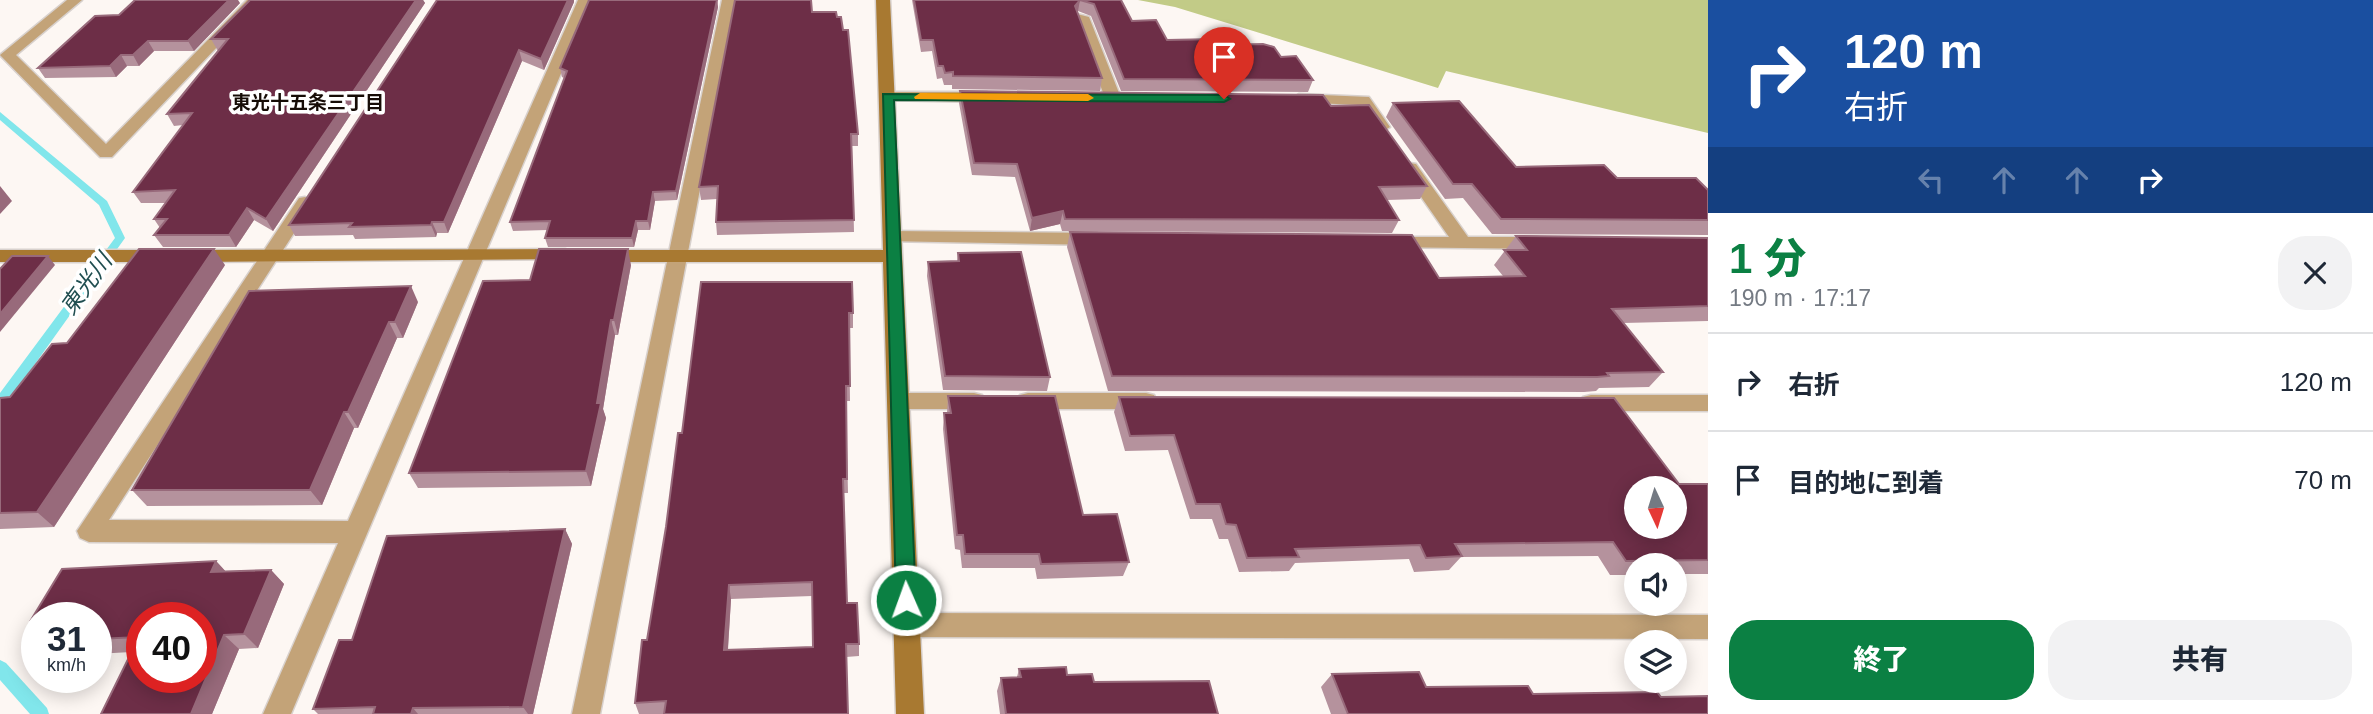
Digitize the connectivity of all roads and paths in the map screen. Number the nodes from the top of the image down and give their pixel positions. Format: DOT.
graph roads {
  1 [pos="75,0"];
  2 [pos="255,0"];
  3 [pos="585,0"];
  4 [pos="729,0"];
  5 [pos="883,0"];
  6 [pos="1082,17"];
  7 [pos="888,97"];
  8 [pos="1007,97"];
  9 [pos="1113,98"];
  10 [pos="1280,99"];
  11 [pos="316,186"];
  12 [pos="1115,240"];
  13 [pos="1365,242"];
  14 [pos="1463,243"];
  15 [pos="1558,243"];
  16 [pos="893,247"];
  17 [pos="270,255"];
  18 [pos="476,255"];
  19 [pos="678,256"];
  20 [pos="3,259"];
  21 [pos="900,401"];
  22 [pos="1164,401"];
  23 [pos="1569,403"];
  24 [pos="1708,403"];
  25 [pos="356,532"];
  26 [pos="907,625"];
  27 [pos="1708,627"];
  28 [pos="277,714"];
  29 [pos="586,714"];
  30 [pos="910,714"];
  1 -- 2 [label="street"];
  3 -- 18 [label="street"];
  4 -- 19 [label="street"];
  5 -- 7 [label="street"];
  6 -- 9 [label="street"];
  7 -- 8 [label="street"];
  7 -- 16 [label="street"];
  10 -- 14 [label="street"];
  11 -- 17 [label="street"];
  12 -- 16 [label="street"];
  13 -- 14 [label="street"];
  14 -- 15 [label="street"];
  16 -- 19 [label="street"];
  16 -- 21 [label="street"];
  17 -- 18 [label="street"];
  17 -- 20 [label="street"];
  17 -- 25 [label="street"];
  18 -- 19 [label="street"];
  18 -- 25 [label="street"];
  19 -- 29 [label="street"];
  21 -- 22 [label="street"];
  21 -- 26 [label="street"];
  23 -- 24 [label="street"];
  25 -- 28 [label="street"];
  26 -- 27 [label="street"];
  26 -- 30 [label="street"];
}
